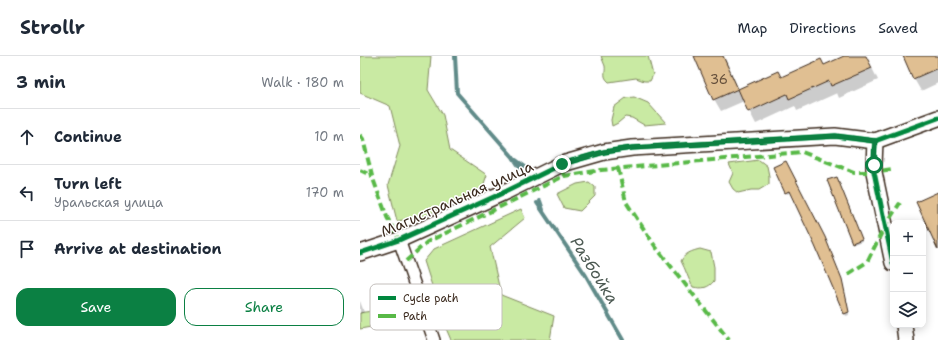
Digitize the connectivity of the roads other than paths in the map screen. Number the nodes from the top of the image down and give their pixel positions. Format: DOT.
graph roads {
  1 [pos="938,118"];
  2 [pos="875,141"];
  3 [pos="399,240"];
  4 [pos="360,253"];
  5 [pos="892,256"];
  6 [pos="414,284"];
  7 [pos="904,328"];
  8 [pos="430,330"];
  9 [pos="434,340"];
  10 [pos="906,340"];
  1 -- 2 [label="street"];
  2 -- 3 [label="street, Магистральная улица"];
  2 -- 5 [label="street"];
  3 -- 4 [label="street, Магистральная улица"];
  3 -- 6 [label="street"];
  7 -- 10 [label="street"];
  8 -- 9 [label="street"];
}
